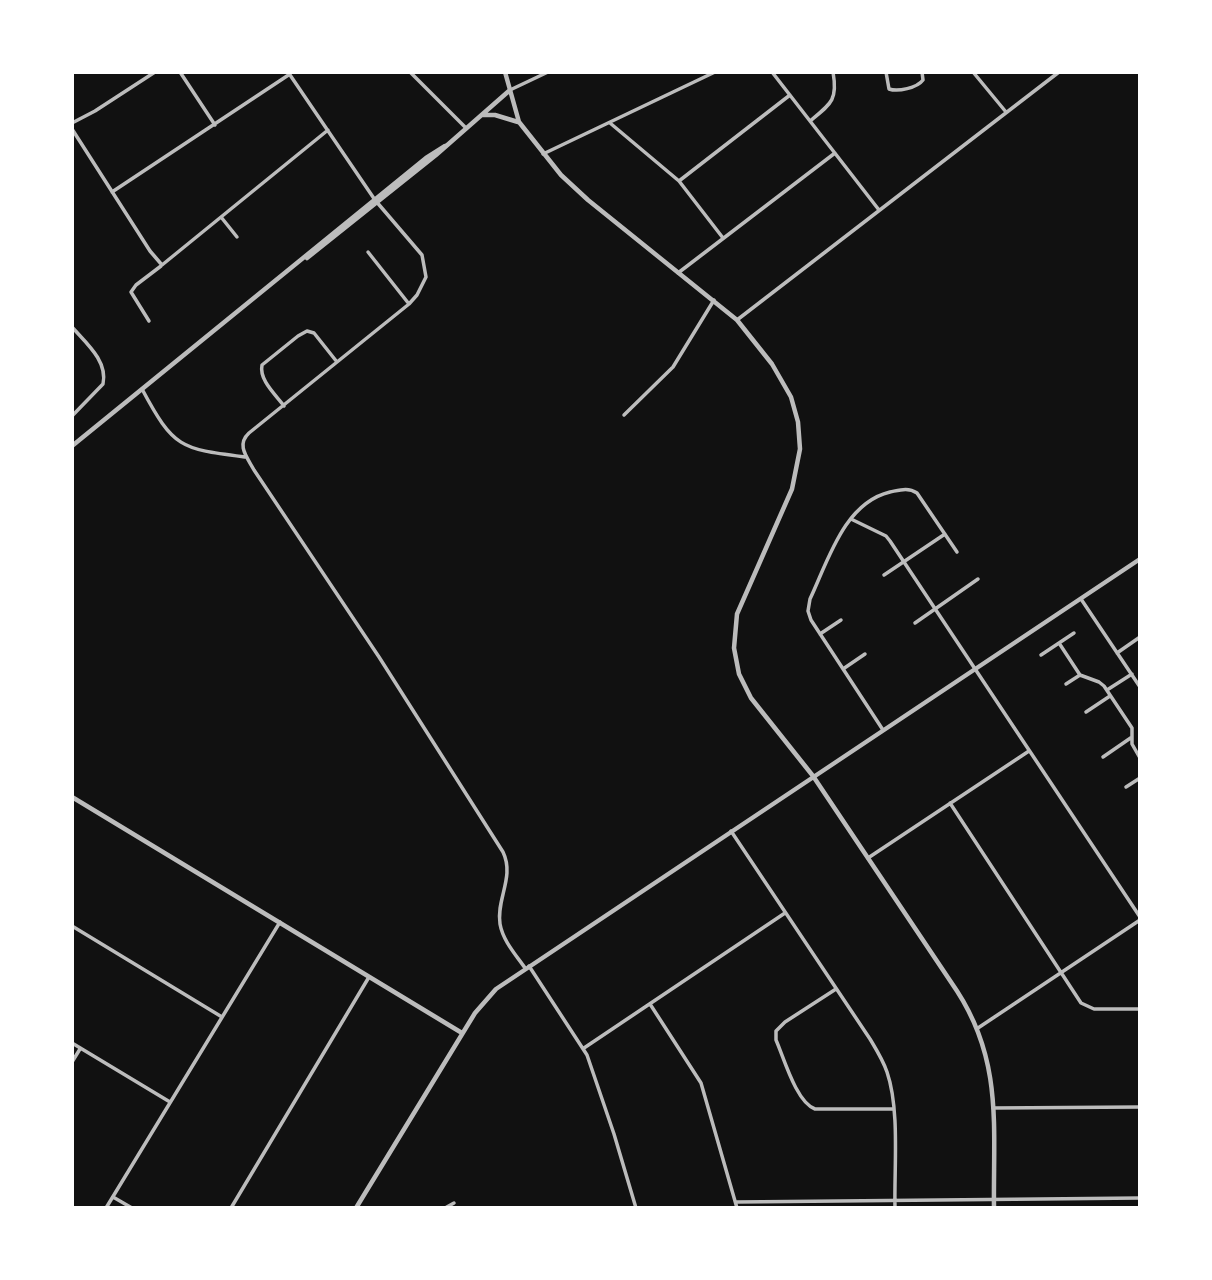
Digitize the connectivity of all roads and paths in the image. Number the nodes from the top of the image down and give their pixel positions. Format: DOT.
graph roads {
  1 [pos="155,72"];
  2 [pos="180,72"];
  3 [pos="410,72"];
  4 [pos="505,72"];
  5 [pos="548,72"];
  6 [pos="715,72"];
  7 [pos="772,72"];
  8 [pos="833,72"];
  9 [pos="886,72"];
  10 [pos="922,72"];
  11 [pos="973,72"];
  12 [pos="1059,72"];
  13 [pos="289,73"];
  14 [pos="510,90"];
  15 [pos="790,95"];
  16 [pos="1006,112"];
  17 [pos="483,115"];
  18 [pos="810,121"];
  19 [pos="519,122"];
  20 [pos="72,123"];
  21 [pos="610,123"];
  22 [pos="215,125"];
  23 [pos="466,128"];
  24 [pos="72,129"];
  25 [pos="328,130"];
  26 [pos="835,153"];
  27 [pos="543,154"];
  28 [pos="680,181"];
  29 [pos="112,192"];
  30 [pos="376,201"];
  31 [pos="879,210"];
  32 [pos="221,217"];
  33 [pos="237,237"];
  34 [pos="723,238"];
  35 [pos="368,252"];
  36 [pos="162,265"];
  37 [pos="678,273"];
  38 [pos="714,300"];
  39 [pos="410,304"];
  40 [pos="737,320"];
  41 [pos="149,321"];
  42 [pos="72,327"];
  43 [pos="74,332"];
  44 [pos="337,362"];
  45 [pos="142,389"];
  46 [pos="284,406"];
  47 [pos="624,415"];
  48 [pos="72,416"];
  49 [pos="72,446"];
  50 [pos="247,457"];
  51 [pos="851,519"];
  52 [pos="945,534"];
  53 [pos="957,552"];
  54 [pos="1140,559"];
  55 [pos="904,562"];
  56 [pos="884,575"];
  57 [pos="978,579"];
  58 [pos="1080,599"];
  59 [pos="934,610"];
  60 [pos="841,620"];
  61 [pos="915,623"];
  62 [pos="1074,633"];
  63 [pos="820,634"];
  64 [pos="1140,637"];
  65 [pos="1059,643"];
  66 [pos="1117,653"];
  67 [pos="865,654"];
  68 [pos="1041,655"];
  69 [pos="974,668"];
  70 [pos="843,669"];
  71 [pos="1132,674"];
  72 [pos="1080,675"];
  73 [pos="1066,684"];
  74 [pos="1140,687"];
  75 [pos="1106,691"];
  76 [pos="1110,696"];
  77 [pos="1086,712"];
  78 [pos="883,730"];
  79 [pos="1132,737"];
  80 [pos="1029,751"];
  81 [pos="1103,757"];
  82 [pos="1140,758"];
  83 [pos="813,776"];
  84 [pos="1140,778"];
  85 [pos="1126,787"];
  86 [pos="72,794"];
  87 [pos="950,803"];
  88 [pos="731,831"];
  89 [pos="868,858"];
  90 [pos="785,913"];
  91 [pos="1140,919"];
  92 [pos="280,922"];
  93 [pos="72,926"];
  94 [pos="527,967"];
  95 [pos="1060,974"];
  96 [pos="369,977"];
  97 [pos="836,989"];
  98 [pos="650,1003"];
  99 [pos="1140,1009"];
  100 [pos="222,1017"];
  101 [pos="978,1028"];
  102 [pos="463,1033"];
  103 [pos="72,1043"];
  104 [pos="80,1048"];
  105 [pos="584,1048"];
  106 [pos="72,1062"];
  107 [pos="170,1102"];
  108 [pos="1140,1107"];
  109 [pos="993,1108"];
  110 [pos="893,1109"];
  111 [pos="113,1197"];
  112 [pos="1140,1198"];
  113 [pos="994,1199"];
  114 [pos="894,1200"];
  115 [pos="737,1202"];
  116 [pos="454,1203"];
  117 [pos="106,1208"];
  118 [pos="132,1208"];
  119 [pos="231,1208"];
  120 [pos="356,1208"];
  121 [pos="445,1208"];
  122 [pos="636,1208"];
  123 [pos="737,1208"];
  124 [pos="895,1208"];
  125 [pos="994,1208"];
  1 -- 20 [label="street"];
  2 -- 22 [label="street"];
  3 -- 23 [label="street"];
  4 -- 14 [label="street"];
  5 -- 14 [label="street"];
  6 -- 21 [label="street"];
  7 -- 15 [label="street"];
  8 -- 18 [label="street"];
  9 -- 10 [label="street"];
  11 -- 16 [label="street"];
  12 -- 16 [label="street"];
  13 -- 22 [label="street"];
  13 -- 25 [label="street"];
  14 -- 17 [label="street"];
  14 -- 19 [label="street"];
  15 -- 18 [label="street"];
  15 -- 28 [label="street"];
  16 -- 31 [label="street"];
  17 -- 19 [label="street"];
  17 -- 23 [label="street"];
  18 -- 26 [label="street"];
  19 -- 27 [label="street"];
  21 -- 27 [label="street"];
  21 -- 28 [label="street"];
  22 -- 29 [label="street"];
  23 -- 30 [label="street"];
  24 -- 29 [label="street"];
  25 -- 30 [label="street"];
  25 -- 32 [label="street"];
  26 -- 31 [label="street"];
  26 -- 34 [label="street"];
  27 -- 37 [label="street"];
  28 -- 34 [label="street"];
  29 -- 36 [label="street"];
  30 -- 39 [label="street"];
  30 -- 45 [label="street"];
  31 -- 40 [label="street"];
  32 -- 33 [label="street"];
  32 -- 36 [label="street"];
  34 -- 37 [label="street"];
  35 -- 39 [label="street"];
  36 -- 41 [label="street"];
  37 -- 38 [label="street"];
  38 -- 40 [label="street"];
  38 -- 47 [label="street"];
  39 -- 44 [label="street"];
  40 -- 83 [label="street"];
  42 -- 43 [label="street"];
  43 -- 48 [label="street"];
  44 -- 46 [label="street"];
  44 -- 46 [label="street"];
  45 -- 49 [label="street"];
  45 -- 50 [label="street"];
  46 -- 50 [label="street"];
  50 -- 94 [label="street"];
  51 -- 52 [label="street"];
  51 -- 55 [label="street"];
  51 -- 63 [label="street"];
  52 -- 53 [label="street"];
  52 -- 55 [label="street"];
  54 -- 58 [label="street"];
  55 -- 56 [label="street"];
  55 -- 59 [label="street"];
  57 -- 59 [label="street"];
  58 -- 66 [label="street"];
  58 -- 69 [label="street"];
  59 -- 61 [label="street"];
  59 -- 69 [label="street"];
  60 -- 63 [label="street"];
  62 -- 65 [label="street"];
  63 -- 70 [label="street"];
  64 -- 66 [label="street"];
  65 -- 68 [label="street"];
  65 -- 72 [label="street"];
  66 -- 71 [label="street"];
  67 -- 70 [label="street"];
  69 -- 78 [label="street"];
  69 -- 80 [label="street"];
  70 -- 78 [label="street"];
  71 -- 74 [label="street"];
  71 -- 75 [label="street"];
  72 -- 73 [label="street"];
  72 -- 75 [label="street"];
  75 -- 76 [label="street"];
  76 -- 77 [label="street"];
  76 -- 79 [label="street"];
  78 -- 83 [label="street"];
  79 -- 81 [label="street"];
  79 -- 82 [label="street"];
  80 -- 87 [label="street"];
  80 -- 91 [label="street"];
  83 -- 88 [label="street"];
  83 -- 89 [label="street"];
  84 -- 85 [label="street"];
  86 -- 92 [label="street"];
  87 -- 89 [label="street"];
  87 -- 95 [label="street"];
  88 -- 90 [label="street"];
  88 -- 94 [label="street"];
  89 -- 101 [label="street"];
  90 -- 97 [label="street"];
  90 -- 98 [label="street"];
  91 -- 95 [label="street"];
  92 -- 96 [label="street"];
  92 -- 100 [label="street"];
  93 -- 100 [label="street"];
  94 -- 102 [label="street"];
  94 -- 105 [label="street"];
  95 -- 99 [label="street"];
  95 -- 101 [label="street"];
  96 -- 102 [label="street"];
  96 -- 119 [label="street"];
  97 -- 110 [label="street"];
  97 -- 110 [label="street"];
  98 -- 105 [label="street"];
  98 -- 115 [label="street"];
  100 -- 107 [label="street"];
  101 -- 109 [label="street"];
  102 -- 120 [label="street"];
  103 -- 104 [label="street"];
  104 -- 106 [label="street"];
  104 -- 107 [label="street"];
  105 -- 122 [label="street"];
  107 -- 111 [label="street"];
  108 -- 109 [label="street"];
  109 -- 113 [label="street"];
  110 -- 114 [label="street"];
  111 -- 117 [label="street"];
  111 -- 118 [label="street"];
  112 -- 113 [label="street"];
  113 -- 114 [label="street"];
  113 -- 125 [label="street"];
  114 -- 115 [label="street"];
  114 -- 124 [label="street"];
  115 -- 123 [label="street"];
  116 -- 121 [label="street"];
}
